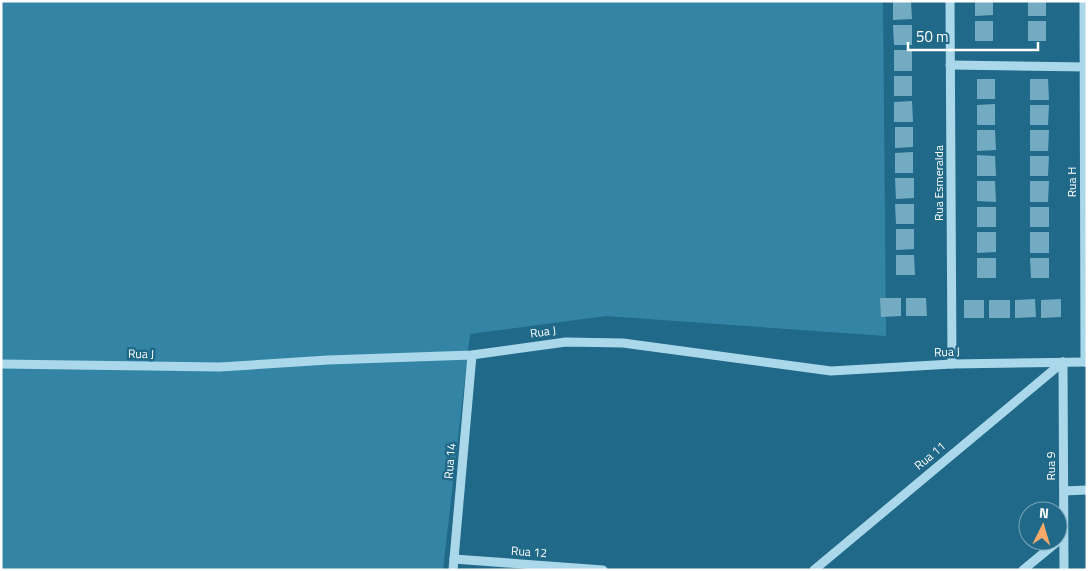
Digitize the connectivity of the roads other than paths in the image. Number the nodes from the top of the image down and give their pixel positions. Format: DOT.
graph roads {
  1 [pos="950,1"];
  2 [pos="1084,1"];
  3 [pos="950,65"];
  4 [pos="1086,67"];
  5 [pos="472,355"];
  6 [pos="1063,362"];
  7 [pos="1086,362"];
  8 [pos="1,364"];
  9 [pos="952,364"];
  10 [pos="1087,490"];
  11 [pos="1064,491"];
  12 [pos="1064,501"];
  13 [pos="1046,551"];
  14 [pos="1063,551"];
  15 [pos="454,559"];
  16 [pos="453,570"];
  17 [pos="603,570"];
  18 [pos="814,570"];
  19 [pos="1022,570"];
  20 [pos="1064,570"];
  1 -- 3 [label="street, Rua Esmeralda"];
  2 -- 4 [label="street, Rua H"];
  3 -- 4 [label="street"];
  3 -- 9 [label="street, Rua Esmeralda"];
  4 -- 7 [label="street, Rua H"];
  5 -- 8 [label="street, Rua J"];
  5 -- 9 [label="street, Rua J"];
  5 -- 15 [label="street, Rua 14"];
  6 -- 7 [label="street, Rua J"];
  6 -- 9 [label="street, Rua J"];
  6 -- 11 [label="street, Rua 9"];
  6 -- 18 [label="street, Rua 11"];
  10 -- 11 [label="street"];
  11 -- 12 [label="street, Rua 9"];
  13 -- 19 [label="street"];
  14 -- 20 [label="street, Rua 9"];
  15 -- 16 [label="street, Rua 14"];
  15 -- 17 [label="street, Rua 12"];
}
